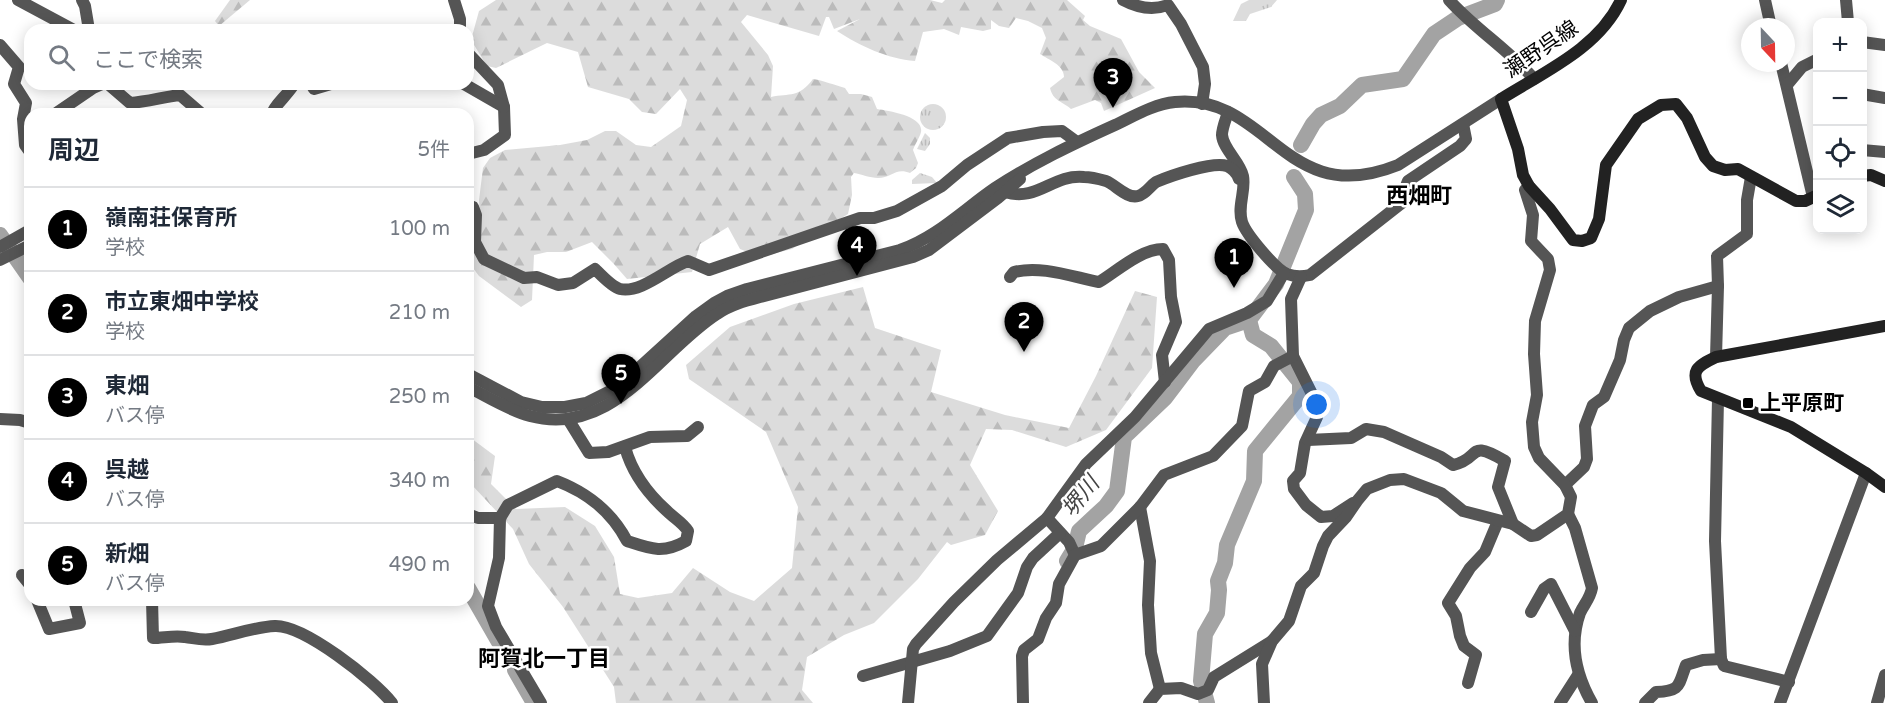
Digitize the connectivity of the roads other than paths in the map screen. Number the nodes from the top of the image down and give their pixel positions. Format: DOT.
graph roads {
  1 [pos="18,0"];
  2 [pos="454,0"];
  3 [pos="1123,0"];
  4 [pos="1449,0"];
  5 [pos="1621,0"];
  6 [pos="1765,0"];
  7 [pos="1846,0"];
  8 [pos="87,2"];
  9 [pos="1166,3"];
  10 [pos="1769,18"];
  11 [pos="1848,18"];
  12 [pos="63,24"];
  13 [pos="89,24"];
  14 [pos="460,24"];
  15 [pos="1867,43"];
  16 [pos="0,45"];
  17 [pos="1885,45"];
  18 [pos="474,59"];
  19 [pos="1813,62"];
  20 [pos="1783,72"];
  21 [pos="1534,79"];
  22 [pos="1787,85"];
  23 [pos="90,90"];
  24 [pos="115,90"];
  25 [pos="290,90"];
  26 [pos="474,90"];
  27 [pos="1867,95"];
  28 [pos="1885,98"];
  29 [pos="1501,99"];
  30 [pos="1202,104"];
  31 [pos="504,107"];
  32 [pos="25,108"];
  33 [pos="64,108"];
  34 [pos="195,108"];
  35 [pos="274,108"];
  36 [pos="1228,112"];
  37 [pos="1463,124"];
  38 [pos="1077,142"];
  39 [pos="1867,150"];
  40 [pos="474,152"];
  41 [pos="1885,152"];
  42 [pos="1043,158"];
  43 [pos="1867,176"];
  44 [pos="1750,177"];
  45 [pos="1885,181"];
  46 [pos="1813,185"];
  47 [pos="1529,186"];
  48 [pos="1005,192"];
  49 [pos="1242,197"];
  50 [pos="1813,197"];
  51 [pos="24,235"];
  52 [pos="474,235"];
  53 [pos="24,246"];
  54 [pos="2,252"];
  55 [pos="1284,273"];
  56 [pos="1010,277"];
  57 [pos="1301,277"];
  58 [pos="1718,286"];
  59 [pos="1885,326"];
  60 [pos="1293,356"];
  61 [pos="1716,357"];
  62 [pos="474,377"];
  63 [pos="1165,382"];
  64 [pos="474,390"];
  65 [pos="1718,399"];
  66 [pos="0,419"];
  67 [pos="568,419"];
  68 [pos="24,421"];
  69 [pos="698,427"];
  70 [pos="1308,440"];
  71 [pos="625,447"];
  72 [pos="1866,473"];
  73 [pos="1565,485"];
  74 [pos="1885,487"];
  75 [pos="1357,501"];
  76 [pos="1140,507"];
  77 [pos="1568,514"];
  78 [pos="474,516"];
  79 [pos="500,518"];
  80 [pos="1047,518"];
  81 [pos="1498,521"];
  82 [pos="1513,524"];
  83 [pos="1060,533"];
  84 [pos="1075,555"];
  85 [pos="22,575"];
  86 [pos="24,578"];
  87 [pos="39,606"];
  88 [pos="76,606"];
  89 [pos="152,606"];
  90 [pos="1531,612"];
  91 [pos="1575,631"];
  92 [pos="1272,641"];
  93 [pos="1721,659"];
  94 [pos="912,663"];
  95 [pos="1578,675"];
  96 [pos="1885,675"];
  97 [pos="863,676"];
  98 [pos="1789,682"];
  99 [pos="1468,683"];
  100 [pos="1161,688"];
  101 [pos="392,703"];
  102 [pos="541,703"];
  103 [pos="908,703"];
  104 [pos="1023,703"];
  105 [pos="1149,703"];
  106 [pos="1264,703"];
  107 [pos="1560,703"];
  108 [pos="1592,703"];
  109 [pos="1645,703"];
  110 [pos="1780,703"];
  111 [pos="1877,703"];
  1 -- 12 [label="street"];
  2 -- 14 [label="street"];
  3 -- 9 [label="street"];
  4 -- 21 [label="street"];
  5 -- 21 [label="main road, 瀬野呉線"];
  6 -- 10 [label="street"];
  7 -- 11 [label="street"];
  8 -- 13 [label="street"];
  9 -- 30 [label="street"];
  15 -- 17 [label="street"];
  16 -- 32 [label="street"];
  18 -- 31 [label="street"];
  19 -- 22 [label="street"];
  20 -- 22 [label="street"];
  21 -- 29 [label="main road, 瀬野呉線"];
  22 -- 46 [label="street"];
  23 -- 33 [label="street"];
  24 -- 34 [label="street"];
  25 -- 35 [label="street"];
  26 -- 31 [label="street"];
  27 -- 28 [label="street"];
  29 -- 37 [label="street"];
  29 -- 47 [label="main road, 瀬野呉線"];
  30 -- 36 [label="street"];
  30 -- 38 [label="street"];
  31 -- 40 [label="street"];
  36 -- 37 [label="street"];
  36 -- 49 [label="street"];
  37 -- 57 [label="street"];
  38 -- 42 [label="street"];
  38 -- 52 [label="street"];
  39 -- 41 [label="street"];
  42 -- 48 [label="street"];
  42 -- 62 [label="street"];
  43 -- 45 [label="main road"];
  44 -- 47 [label="main road, 瀬野呉線"];
  44 -- 50 [label="main road, 瀬野呉線"];
  44 -- 58 [label="street"];
  47 -- 73 [label="street"];
  48 -- 49 [label="street"];
  48 -- 67 [label="street"];
  49 -- 55 [label="street"];
  51 -- 54 [label="street"];
  53 -- 54 [label="street"];
  55 -- 57 [label="street"];
  55 -- 63 [label="street"];
  56 -- 63 [label="street"];
  57 -- 60 [label="street"];
  58 -- 61 [label="street"];
  58 -- 73 [label="street"];
  59 -- 61 [label="main road"];
  60 -- 70 [label="street"];
  60 -- 76 [label="street"];
  61 -- 65 [label="main road"];
  63 -- 80 [label="street"];
  64 -- 67 [label="street"];
  65 -- 72 [label="main road"];
  65 -- 93 [label="street"];
  66 -- 68 [label="street"];
  67 -- 71 [label="street"];
  69 -- 71 [label="street"];
  70 -- 75 [label="street"];
  70 -- 82 [label="street"];
  71 -- 79 [label="street"];
  72 -- 74 [label="main road"];
  72 -- 98 [label="street"];
  73 -- 77 [label="street"];
  75 -- 81 [label="street"];
  75 -- 92 [label="street"];
  76 -- 84 [label="street"];
  76 -- 100 [label="street"];
  77 -- 82 [label="street"];
  77 -- 91 [label="street"];
  78 -- 79 [label="street"];
  79 -- 102 [label="street"];
  80 -- 83 [label="street"];
  80 -- 94 [label="street"];
  81 -- 82 [label="street"];
  81 -- 99 [label="street"];
  83 -- 84 [label="street"];
  83 -- 94 [label="street"];
  84 -- 104 [label="street"];
  85 -- 86 [label="street"];
  87 -- 88 [label="street"];
  89 -- 101 [label="street"];
  90 -- 91 [label="street"];
  91 -- 95 [label="street"];
  92 -- 100 [label="street"];
  92 -- 106 [label="street"];
  93 -- 98 [label="street"];
  93 -- 109 [label="street"];
  94 -- 97 [label="street"];
  94 -- 103 [label="street"];
  95 -- 107 [label="street"];
  95 -- 108 [label="street"];
  96 -- 111 [label="street"];
  98 -- 110 [label="street"];
  100 -- 105 [label="street"];
}
